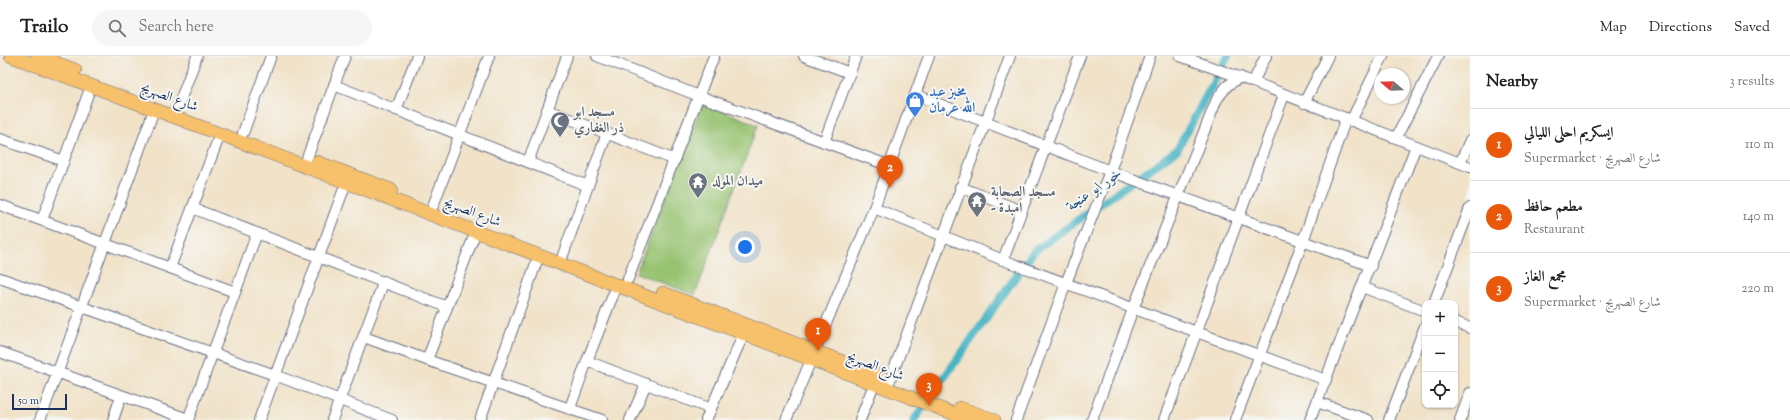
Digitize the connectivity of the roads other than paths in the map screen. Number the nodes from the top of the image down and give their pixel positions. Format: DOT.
graph roads {
  1 [pos="11,56"];
  2 [pos="197,56"];
  3 [pos="271,56"];
  4 [pos="345,56"];
  5 [pos="489,56"];
  6 [pos="567,56"];
  7 [pos="597,56"];
  8 [pos="714,56"];
  9 [pos="804,56"];
  10 [pos="856,56"];
  11 [pos="929,56"];
  12 [pos="1010,56"];
  13 [pos="1080,56"];
  14 [pos="1150,56"];
  15 [pos="1180,56"];
  16 [pos="1266,56"];
  17 [pos="1328,56"];
  18 [pos="1383,56"];
  19 [pos="1438,56"];
  20 [pos="414,57"];
  21 [pos="44,60"];
  22 [pos="850,73"];
  23 [pos="1238,77"];
  24 [pos="1253,82"];
  25 [pos="334,85"];
  26 [pos="91,86"];
  27 [pos="916,95"];
  28 [pos="1284,95"];
  29 [pos="699,96"];
  30 [pos="1304,103"];
  31 [pos="154,110"];
  32 [pos="177,110"];
  33 [pos="396,110"];
  34 [pos="547,110"];
  35 [pos="1348,119"];
  36 [pos="985,121"];
  37 [pos="242,133"];
  38 [pos="607,133"];
  39 [pos="220,134"];
  40 [pos="460,135"];
  41 [pos="1396,138"];
  42 [pos="0,139"];
  43 [pos="1470,140"];
  44 [pos="824,142"];
  45 [pos="1047,146"];
  46 [pos="1416,146"];
  47 [pos="307,158"];
  48 [pos="675,160"];
  49 [pos="64,161"];
  50 [pos="528,162"];
  51 [pos="1460,163"];
  52 [pos="890,166"];
  53 [pos="1470,167"];
  54 [pos="1110,171"];
  55 [pos="346,182"];
  56 [pos="588,186"];
  57 [pos="960,187"];
  58 [pos="1178,196"];
  59 [pos="0,205"];
  60 [pos="433,206"];
  61 [pos="192,208"];
  62 [pos="874,208"];
  63 [pos="1470,208"];
  64 [pos="1022,211"];
  65 [pos="1239,218"];
  66 [pos="42,220"];
  67 [pos="476,231"];
  68 [pos="257,234"];
  69 [pos="943,235"];
  70 [pos="1303,241"];
  71 [pos="106,244"];
  72 [pos="563,255"];
  73 [pos="539,256"];
  74 [pos="318,258"];
  75 [pos="1004,260"];
  76 [pos="1371,266"];
  77 [pos="170,268"];
  78 [pos="0,278"];
  79 [pos="384,281"];
  80 [pos="623,282"];
  81 [pos="1066,282"];
  82 [pos="1362,287"];
  83 [pos="235,292"];
  84 [pos="1435,300"];
  85 [pos="82,307"];
  86 [pos="447,307"];
  87 [pos="1133,309"];
  88 [pos="1422,310"];
  89 [pos="1458,323"];
  90 [pos="1470,328"];
  91 [pos="1197,332"];
  92 [pos="744,333"];
  93 [pos="1422,334"];
  94 [pos="364,336"];
  95 [pos="0,352"];
  96 [pos="212,354"];
  97 [pos="814,355"];
  98 [pos="1259,356"];
  99 [pos="427,360"];
  100 [pos="587,361"];
  101 [pos="58,372"];
  102 [pos="275,375"];
  103 [pos="890,380"];
  104 [pos="1326,380"];
  105 [pos="493,383"];
  106 [pos="646,384"];
  107 [pos="874,384"];
  108 [pos="1470,393"];
  109 [pos="121,396"];
  110 [pos="923,398"];
  111 [pos="339,401"];
  112 [pos="1317,402"];
  113 [pos="937,403"];
  114 [pos="570,408"];
  115 [pos="711,409"];
  116 [pos="40,420"];
  117 [pos="112,420"];
  118 [pos="188,420"];
  119 [pos="259,420"];
  120 [pos="332,420"];
  121 [pos="392,420"];
  122 [pos="480,420"];
  123 [pos="602,420"];
  124 [pos="630,420"];
  125 [pos="706,420"];
  126 [pos="786,420"];
  127 [pos="860,420"];
  128 [pos="970,420"];
  129 [pos="994,420"];
  130 [pos="1016,420"];
  131 [pos="1092,420"];
  132 [pos="1164,420"];
  133 [pos="1235,420"];
  134 [pos="1310,420"];
  135 [pos="1368,420"];
  136 [pos="1389,420"];
  137 [pos="1460,420"];
  1 -- 21 [label="main road, شارع الصهريج"];
  2 -- 32 [label="street"];
  3 -- 37 [label="street"];
  4 -- 25 [label="street"];
  5 -- 40 [label="street"];
  6 -- 34 [label="street"];
  7 -- 29 [label="street"];
  8 -- 29 [label="street"];
  9 -- 22 [label="street"];
  10 -- 22 [label="street"];
  11 -- 27 [label="street"];
  12 -- 36 [label="street"];
  13 -- 45 [label="street"];
  14 -- 54 [label="street"];
  15 -- 23 [label="street"];
  16 -- 24 [label="street"];
  17 -- 30 [label="street"];
  18 -- 35 [label="street"];
  19 -- 41 [label="street"];
  20 -- 33 [label="street"];
  21 -- 26 [label="main road, شارع الصهريج"];
  21 -- 32 [label="main road, شارع الصهريج"];
  22 -- 44 [label="street"];
  23 -- 24 [label="street"];
  23 -- 58 [label="street"];
  24 -- 28 [label="street"];
  25 -- 33 [label="street"];
  25 -- 47 [label="street"];
  26 -- 31 [label="main road, شارع الصهريج"];
  26 -- 49 [label="street"];
  27 -- 36 [label="street"];
  27 -- 52 [label="street"];
  28 -- 30 [label="street"];
  28 -- 65 [label="street"];
  29 -- 44 [label="street"];
  29 -- 48 [label="street"];
  30 -- 35 [label="street"];
  31 -- 39 [label="main road, شارع الصهريج"];
  31 -- 71 [label="street"];
  32 -- 37 [label="main road, شارع الصهريج"];
  33 -- 40 [label="street"];
  34 -- 38 [label="street"];
  34 -- 50 [label="street"];
  35 -- 41 [label="street"];
  35 -- 70 [label="street"];
  36 -- 45 [label="street"];
  36 -- 57 [label="street"];
  37 -- 47 [label="main road, شارع الصهريج"];
  38 -- 48 [label="street"];
  38 -- 56 [label="street"];
  39 -- 55 [label="main road, شارع الصهريج"];
  39 -- 61 [label="street"];
  40 -- 50 [label="street"];
  40 -- 60 [label="street"];
  41 -- 46 [label="street"];
  42 -- 49 [label="street"];
  43 -- 51 [label="street"];
  44 -- 52 [label="street"];
  45 -- 54 [label="street"];
  45 -- 64 [label="street"];
  46 -- 51 [label="street"];
  46 -- 76 [label="street"];
  47 -- 60 [label="main road, شارع الصهريج"];
  48 -- 80 [label="street"];
  49 -- 66 [label="street"];
  50 -- 56 [label="street"];
  51 -- 53 [label="street"];
  52 -- 62 [label="street"];
  54 -- 58 [label="street"];
  54 -- 81 [label="street"];
  55 -- 67 [label="main road, شارع الصهريج"];
  55 -- 74 [label="street"];
  56 -- 72 [label="street"];
  57 -- 64 [label="street"];
  57 -- 69 [label="street"];
  58 -- 65 [label="street"];
  58 -- 87 [label="street"];
  59 -- 66 [label="street"];
  60 -- 72 [label="main road, شارع الصهريج"];
  61 -- 68 [label="street"];
  61 -- 77 [label="street"];
  62 -- 69 [label="street"];
  62 -- 97 [label="street"];
  63 -- 84 [label="street"];
  64 -- 75 [label="street"];
  65 -- 70 [label="street"];
  65 -- 91 [label="street"];
  66 -- 71 [label="street"];
  67 -- 73 [label="main road, شارع الصهريج"];
  67 -- 86 [label="street"];
  68 -- 74 [label="street"];
  68 -- 83 [label="street"];
  69 -- 75 [label="street"];
  69 -- 103 [label="street"];
  70 -- 76 [label="street"];
  70 -- 98 [label="street"];
  71 -- 77 [label="street"];
  71 -- 85 [label="street"];
  72 -- 80 [label="main road, شارع الصهريج"];
  73 -- 80 [label="main road, شارع الصهريج"];
  73 -- 105 [label="street"];
  74 -- 79 [label="street"];
  74 -- 102 [label="street"];
  75 -- 81 [label="street"];
  76 -- 82 [label="street"];
  77 -- 83 [label="street"];
  78 -- 85 [label="street"];
  79 -- 86 [label="street"];
  79 -- 94 [label="street"];
  80 -- 92 [label="main road, شارع الصهريج"];
  80 -- 97 [label="main road, شارع الصهريج"];
  80 -- 100 [label="street"];
  81 -- 87 [label="street"];
  81 -- 130 [label="street"];
  82 -- 88 [label="street"];
  82 -- 104 [label="street"];
  83 -- 96 [label="street"];
  85 -- 96 [label="street"];
  85 -- 101 [label="street"];
  86 -- 99 [label="street"];
  87 -- 91 [label="street"];
  87 -- 131 [label="street"];
  89 -- 90 [label="street"];
  91 -- 98 [label="street"];
  91 -- 132 [label="street"];
  92 -- 97 [label="main road, شارع الصهريج"];
  92 -- 115 [label="street"];
  93 -- 136 [label="street"];
  94 -- 99 [label="street"];
  94 -- 111 [label="street"];
  95 -- 101 [label="street"];
  96 -- 102 [label="street"];
  96 -- 118 [label="street"];
  97 -- 103 [label="main road, شارع الصهريج"];
  97 -- 107 [label="main road, شارع الصهريج"];
  97 -- 126 [label="street"];
  98 -- 104 [label="street"];
  98 -- 133 [label="street"];
  99 -- 105 [label="street"];
  100 -- 106 [label="street"];
  100 -- 114 [label="street"];
  101 -- 109 [label="street"];
  101 -- 116 [label="street"];
  102 -- 111 [label="street"];
  102 -- 119 [label="street"];
  103 -- 110 [label="main road, شارع الصهريج"];
  104 -- 112 [label="street"];
  105 -- 114 [label="street"];
  105 -- 122 [label="street"];
  106 -- 115 [label="street"];
  106 -- 124 [label="street"];
  107 -- 110 [label="main road, شارع الصهريج"];
  107 -- 127 [label="street"];
  108 -- 137 [label="street"];
  109 -- 117 [label="street"];
  109 -- 118 [label="street"];
  110 -- 113 [label="main road"];
  111 -- 120 [label="street"];
  111 -- 121 [label="street"];
  112 -- 134 [label="street"];
  112 -- 135 [label="street"];
  113 -- 128 [label="main road"];
  113 -- 129 [label="main road"];
  114 -- 123 [label="street"];
  115 -- 125 [label="street"];
}
